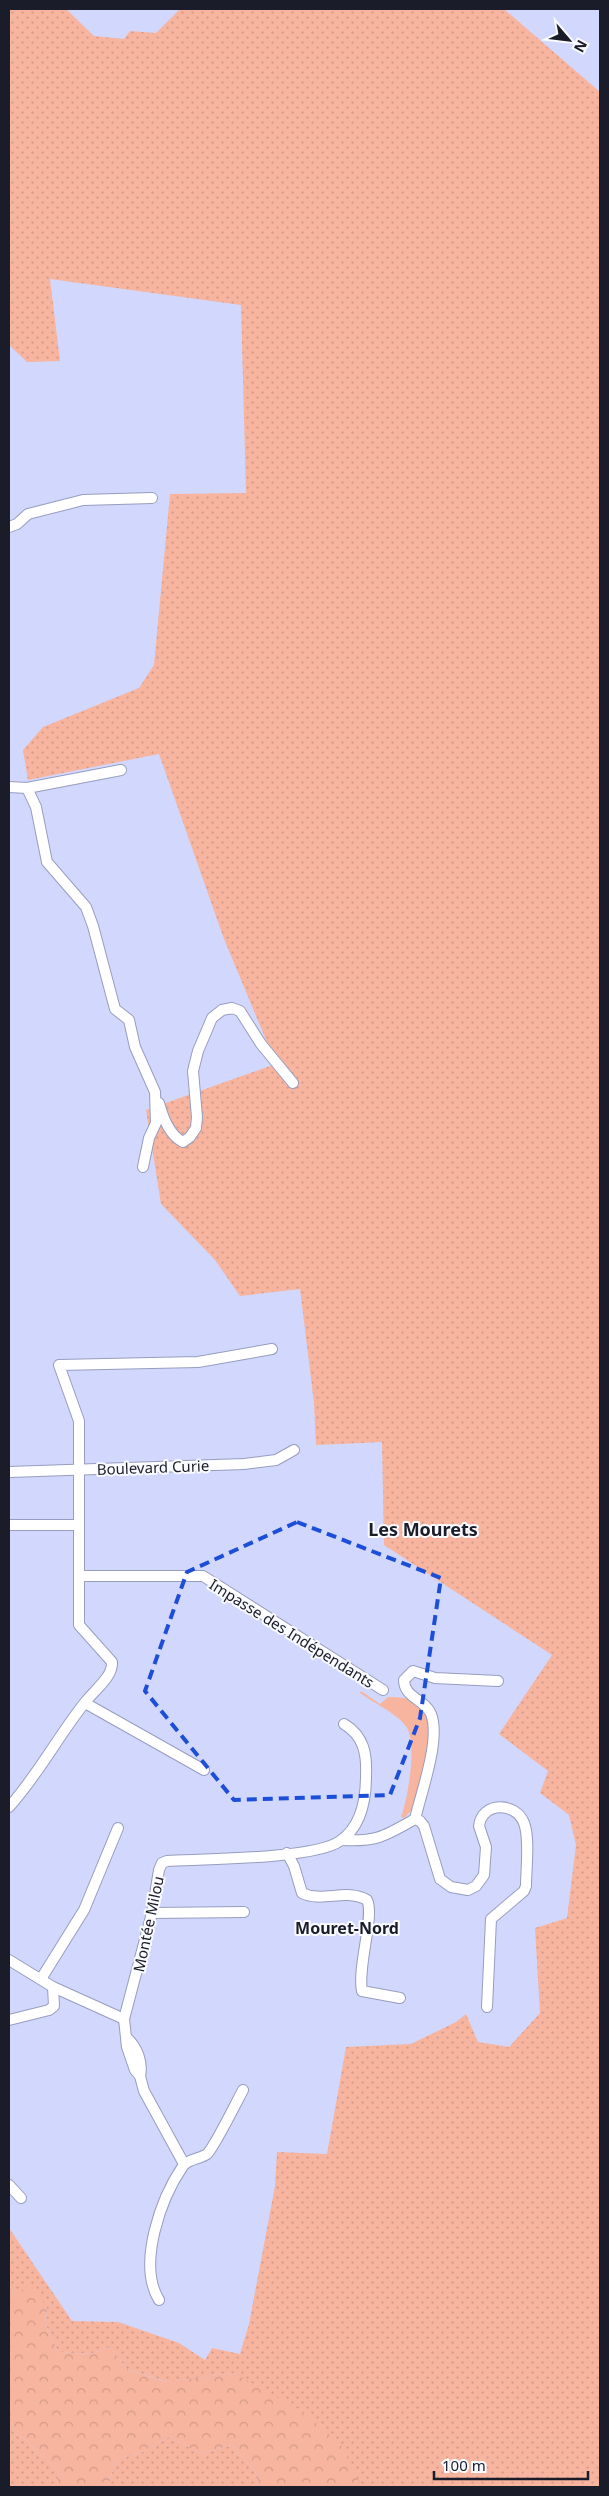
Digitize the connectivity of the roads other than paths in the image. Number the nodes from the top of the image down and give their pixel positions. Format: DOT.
graph roads {
  1 [pos="152,498"];
  2 [pos="9,527"];
  3 [pos="121,770"];
  4 [pos="9,788"];
  5 [pos="27,788"];
  6 [pos="293,1084"];
  7 [pos="155,1092"];
  8 [pos="143,1167"];
  9 [pos="272,1349"];
  10 [pos="294,1450"];
  11 [pos="78,1470"];
  12 [pos="9,1472"];
  13 [pos="9,1525"];
  14 [pos="79,1525"];
  15 [pos="80,1576"];
  16 [pos="498,1681"];
  17 [pos="383,1690"];
  18 [pos="85,1703"];
  19 [pos="344,1724"];
  20 [pos="204,1770"];
  21 [pos="9,1807"];
  22 [pos="415,1819"];
  23 [pos="118,1828"];
  24 [pos="342,1840"];
  25 [pos="286,1853"];
  26 [pos="244,1912"];
  27 [pos="152,1913"];
  28 [pos="9,1960"];
  29 [pos="41,1979"];
  30 [pos="53,1987"];
  31 [pos="400,1998"];
  32 [pos="487,2008"];
  33 [pos="124,2019"];
  34 [pos="9,2020"];
  35 [pos="243,2090"];
  36 [pos="184,2164"];
  37 [pos="9,2185"];
  38 [pos="21,2198"];
  39 [pos="160,2300"];
  1 -- 2 [label="street"];
  3 -- 5 [label="street"];
  4 -- 5 [label="street"];
  5 -- 7 [label="street"];
  6 -- 7 [label="street"];
  7 -- 8 [label="street"];
  9 -- 11 [label="street"];
  10 -- 11 [label="street, Boulevard Curie"];
  11 -- 12 [label="street, Boulevard Curie"];
  11 -- 14 [label="street"];
  13 -- 14 [label="street"];
  14 -- 15 [label="street"];
  15 -- 17 [label="street, Impasse des Indépendants"];
  15 -- 18 [label="street"];
  16 -- 22 [label="street"];
  18 -- 20 [label="street"];
  18 -- 21 [label="street"];
  19 -- 24 [label="street"];
  22 -- 24 [label="street"];
  22 -- 32 [label="street"];
  23 -- 29 [label="street"];
  24 -- 25 [label="street"];
  25 -- 27 [label="street, Montée Milou"];
  25 -- 31 [label="street"];
  26 -- 27 [label="street"];
  27 -- 33 [label="street, Montée Milou"];
  28 -- 29 [label="street"];
  29 -- 30 [label="street"];
  30 -- 33 [label="street"];
  30 -- 34 [label="street"];
  33 -- 36 [label="street"];
  35 -- 36 [label="street"];
  36 -- 39 [label="street"];
  37 -- 38 [label="street"];
}
